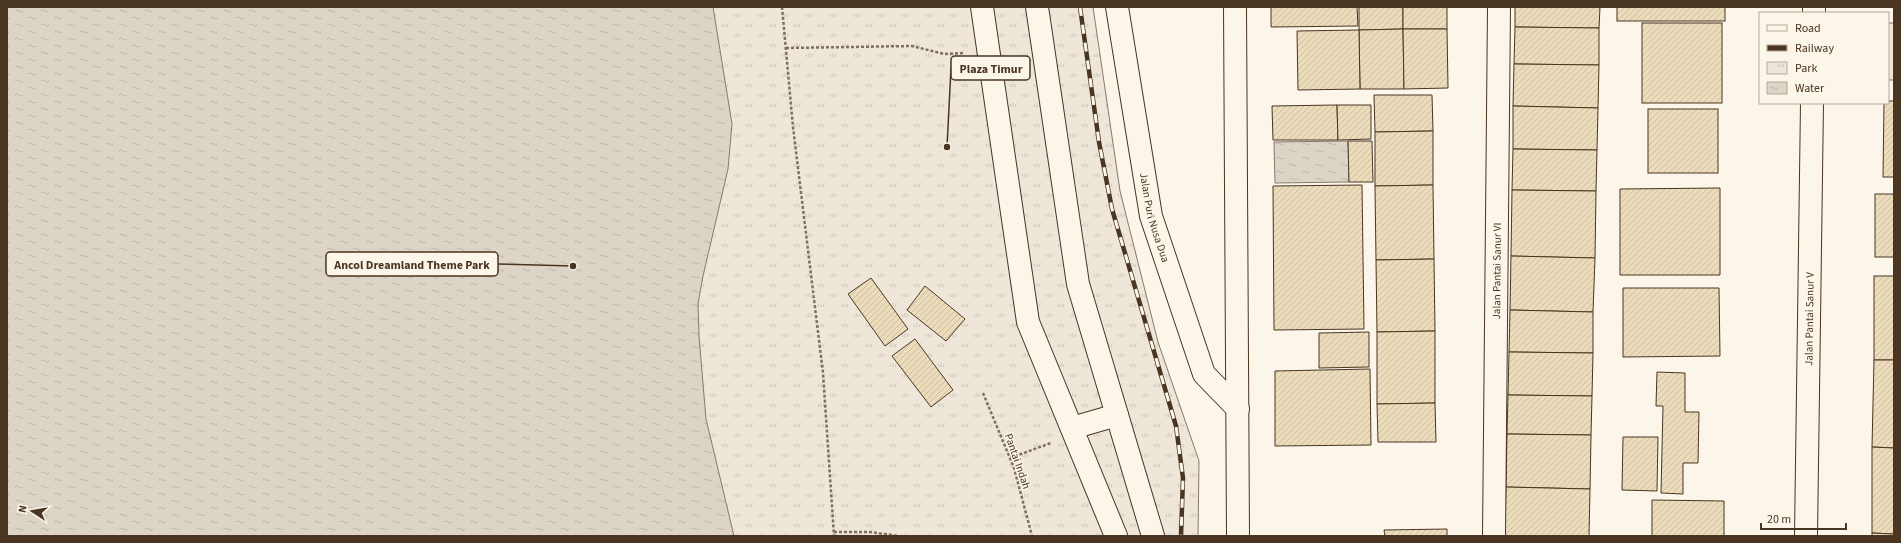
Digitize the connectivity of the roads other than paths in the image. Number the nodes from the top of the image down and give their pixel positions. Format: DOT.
graph roads {
  1 [pos="982,7"];
  2 [pos="1038,7"];
  3 [pos="1117,7"];
  4 [pos="1235,7"];
  5 [pos="1500,7"];
  6 [pos="1812,104"];
  7 [pos="1238,409"];
  8 [pos="1118,415"];
  9 [pos="1073,431"];
  10 [pos="1116,536"];
  11 [pos="1153,536"];
  12 [pos="1238,536"];
  13 [pos="1494,536"];
  14 [pos="1806,536"];
  1 -- 9 [label="street"];
  2 -- 8 [label="street"];
  3 -- 7 [label="street, Jalan Puri Nusa Dua"];
  4 -- 7 [label="street"];
  5 -- 13 [label="street, Jalan Pantai Sanur VI"];
  6 -- 14 [label="street, Jalan Pantai Sanur V"];
  7 -- 12 [label="street"];
  8 -- 9 [label="street"];
  8 -- 11 [label="street"];
  9 -- 10 [label="street"];
}
